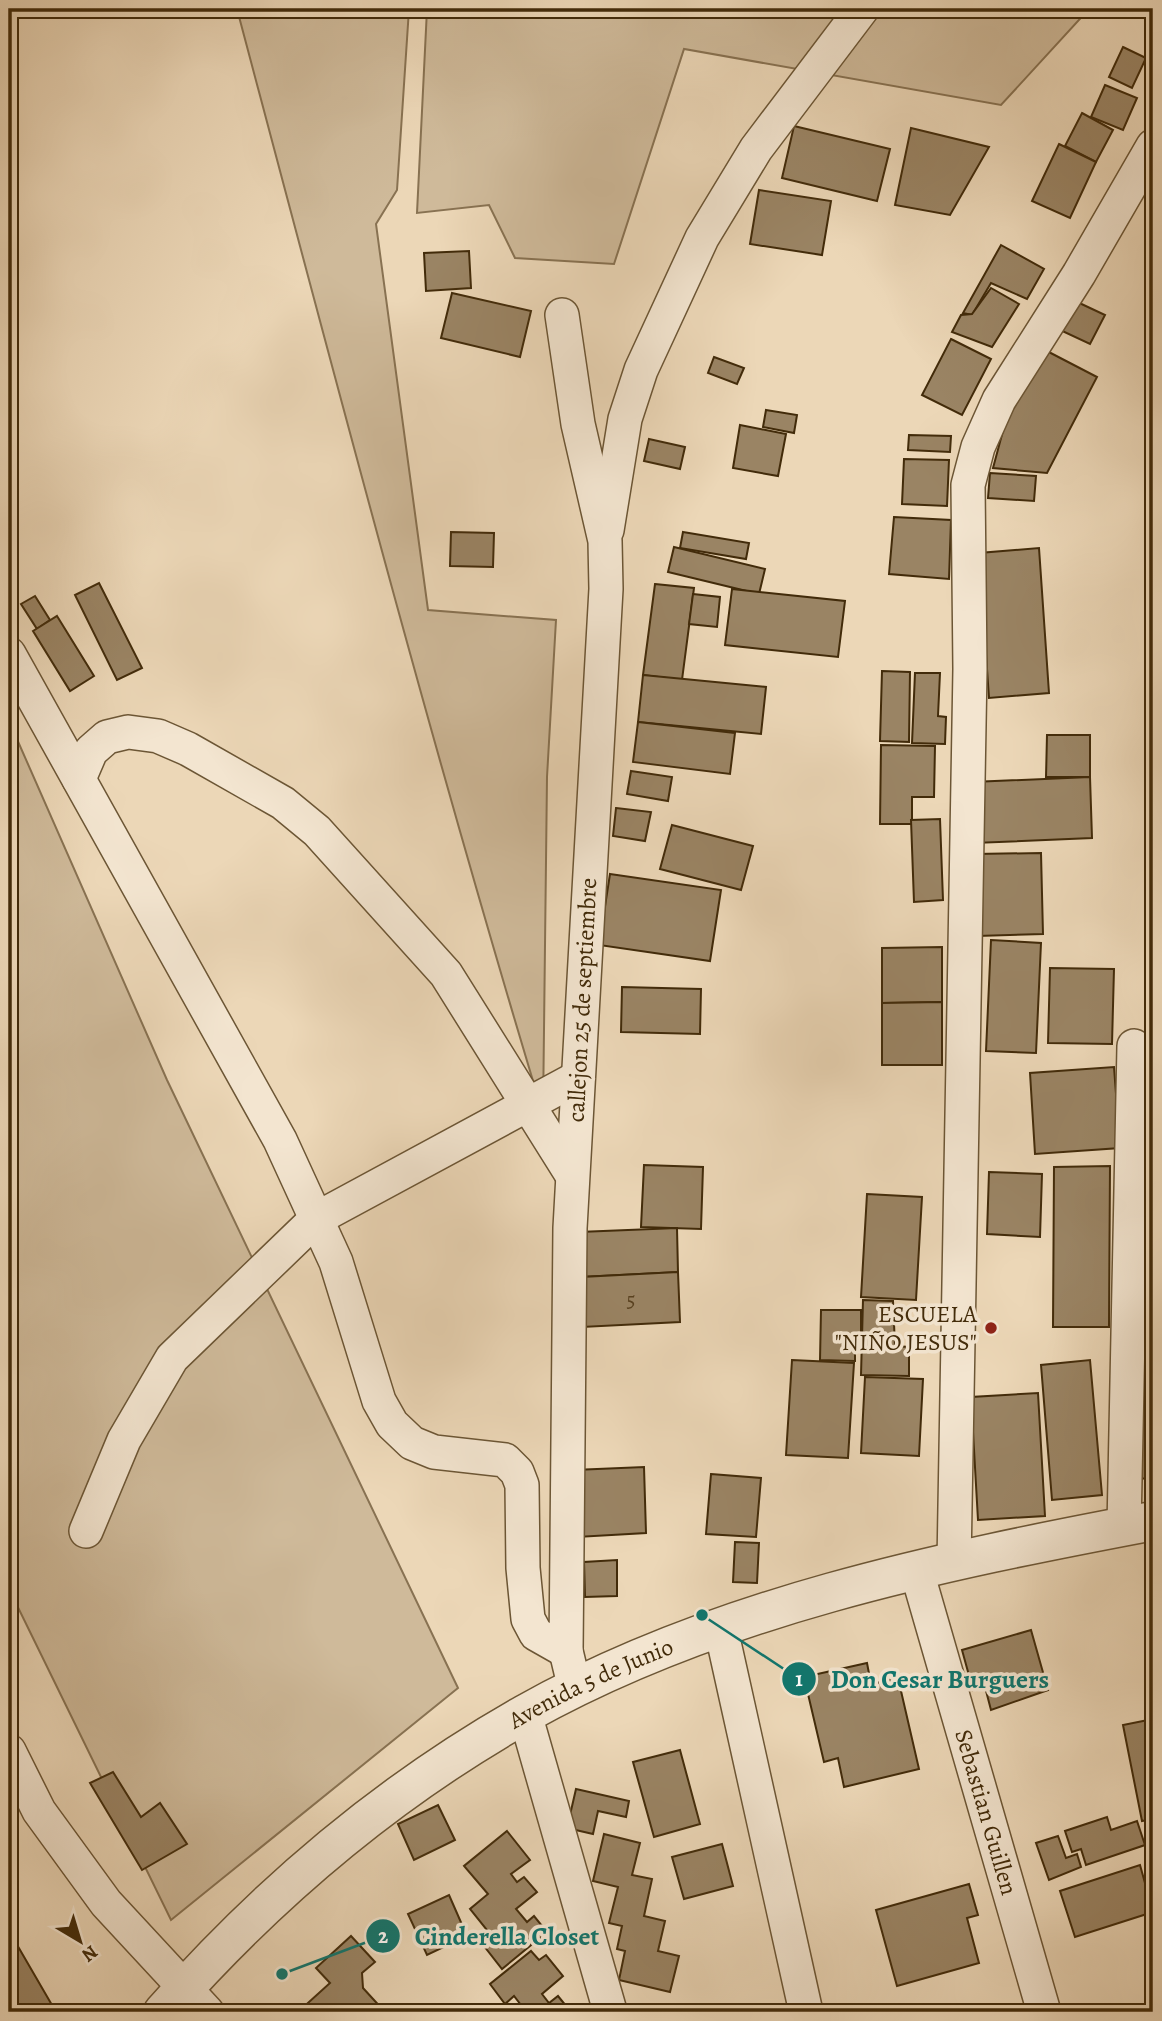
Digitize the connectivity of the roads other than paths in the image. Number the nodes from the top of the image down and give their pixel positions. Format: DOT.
graph roads {
  1 [pos="862,9"];
  2 [pos="1153,146"];
  3 [pos="562,315"];
  4 [pos="605,541"];
  5 [pos="9,654"];
  6 [pos="79,779"];
  7 [pos="1134,1046"];
  8 [pos="577,1078"];
  9 [pos="528,1105"];
  10 [pos="572,1175"];
  11 [pos="316,1219"];
  12 [pos="1139,1524"];
  13 [pos="86,1531"];
  14 [pos="954,1563"];
  15 [pos="917,1572"];
  16 [pos="721,1629"];
  17 [pos="566,1651"];
  18 [pos="575,1689"];
  19 [pos="525,1714"];
  20 [pos="9,1751"];
  21 [pos="184,2005"];
  22 [pos="610,2011"];
  23 [pos="806,2012"];
  24 [pos="1044,2012"];
  1 -- 4 [label="street"];
  2 -- 14 [label="street"];
  3 -- 4 [label="street, callejon 25 de septiembre"];
  4 -- 8 [label="street, callejon 25 de septiembre"];
  5 -- 6 [label="street"];
  6 -- 9 [label="street"];
  6 -- 11 [label="street"];
  7 -- 12 [label="street"];
  8 -- 9 [label="street"];
  8 -- 10 [label="street, callejon 25 de septiembre"];
  9 -- 10 [label="street"];
  9 -- 11 [label="street"];
  10 -- 17 [label="street, callejon 25 de septiembre"];
  11 -- 13 [label="street"];
  11 -- 17 [label="street"];
  12 -- 14 [label="street, Avenida 5 de Junio"];
  14 -- 15 [label="street, Avenida 5 de Junio"];
  15 -- 16 [label="street, Avenida 5 de Junio"];
  15 -- 24 [label="street, Sebastian Guillen"];
  16 -- 18 [label="street, Avenida 5 de Junio"];
  16 -- 23 [label="street"];
  17 -- 18 [label="street, callejon 25 de septiembre"];
  18 -- 19 [label="street, Avenida 5 de Junio"];
  19 -- 21 [label="street, Avenida 5 de Junio"];
  19 -- 22 [label="street"];
  20 -- 21 [label="street"];
}
